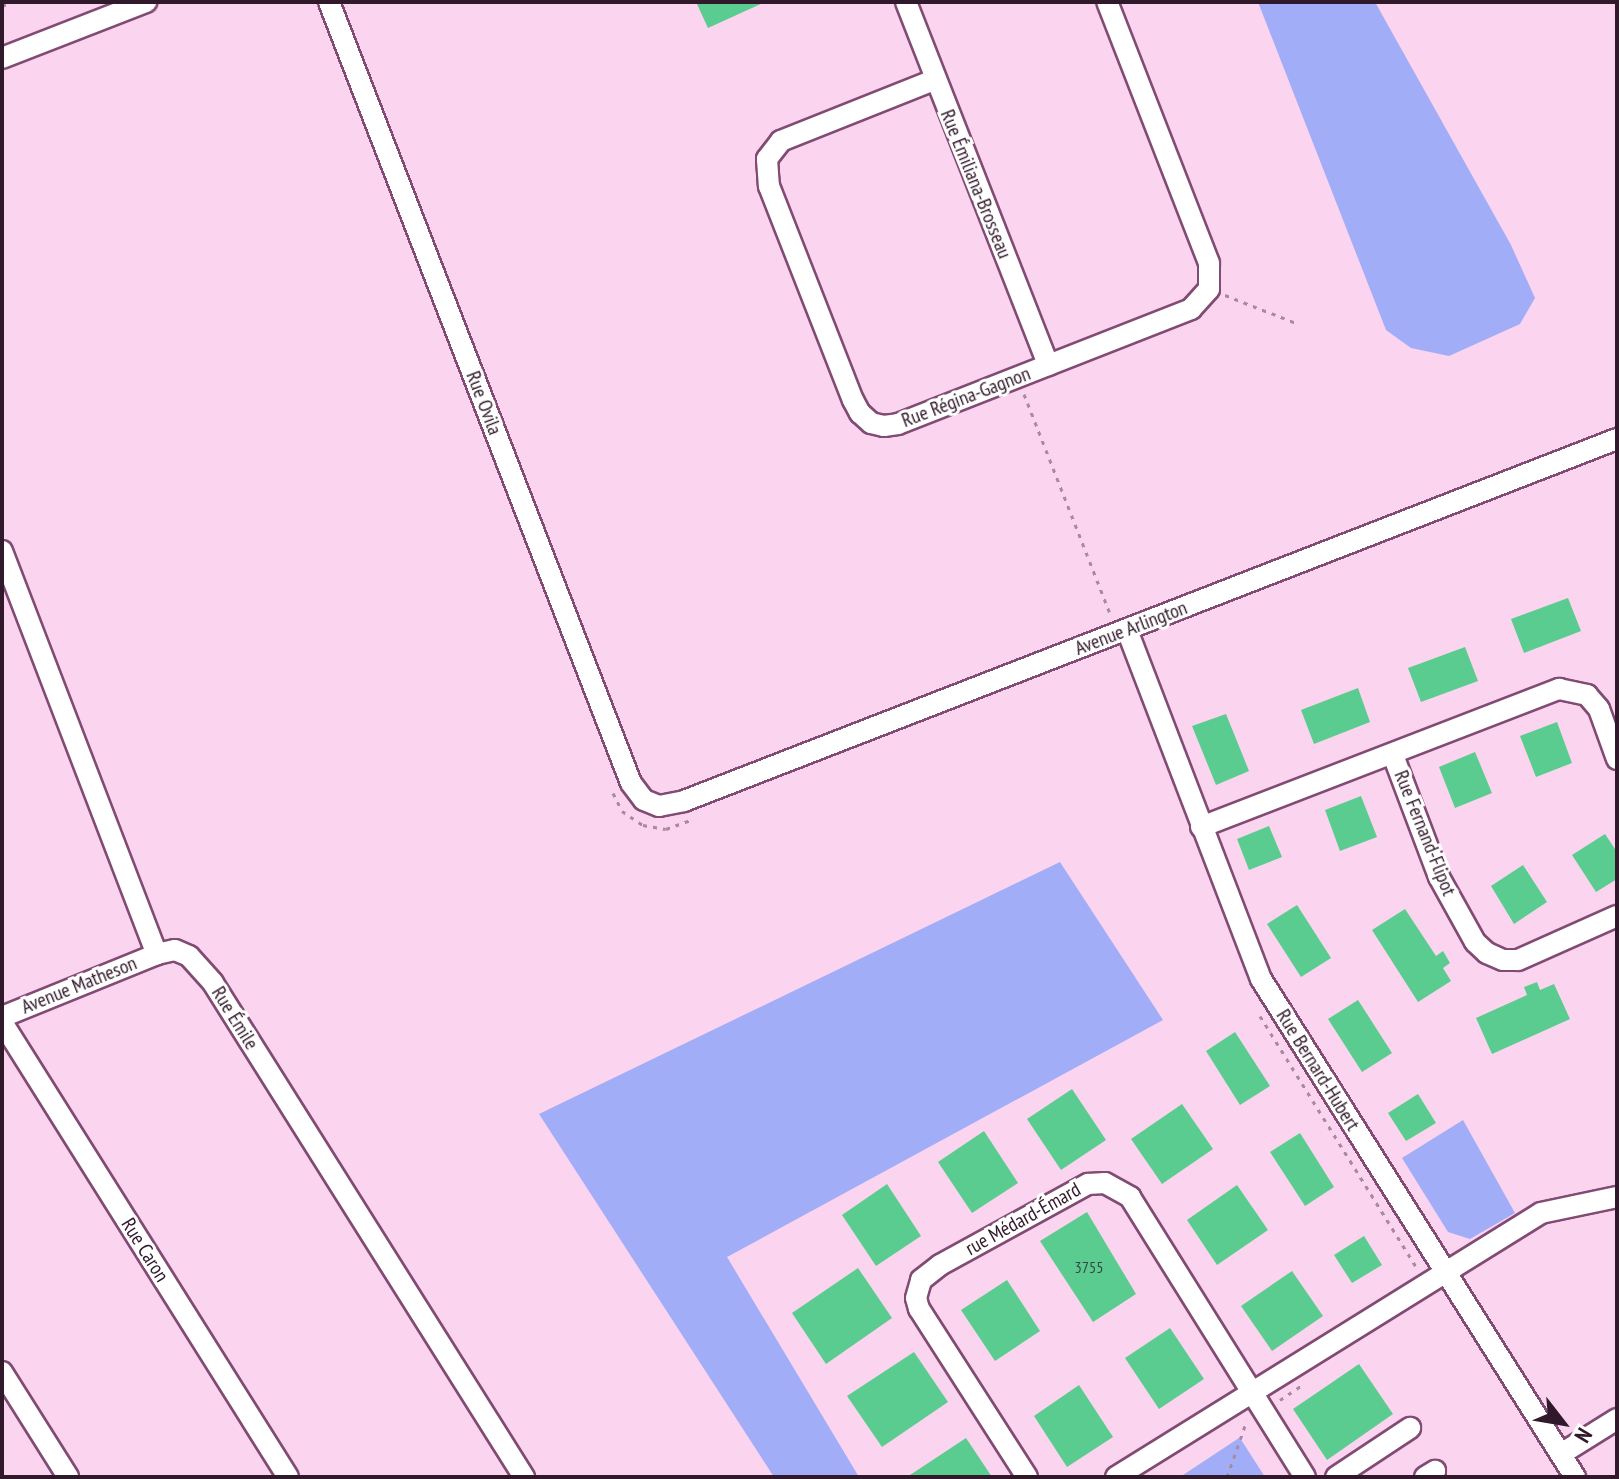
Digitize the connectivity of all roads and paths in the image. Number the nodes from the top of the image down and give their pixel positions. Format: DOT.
graph roads {
  1 [pos="12,2"];
  2 [pos="146,2"];
  3 [pos="329,2"];
  4 [pos="906,2"];
  5 [pos="1107,2"];
  6 [pos="2,6"];
  7 [pos="2,58"];
  8 [pos="934,80"];
  9 [pos="1221,294"];
  10 [pos="1296,323"];
  11 [pos="1048,365"];
  12 [pos="1023,390"];
  13 [pos="1617,439"];
  14 [pos="2,551"];
  15 [pos="1119,624"];
  16 [pos="1393,755"];
  17 [pos="1617,759"];
  18 [pos="644,800"];
  19 [pos="1201,827"];
  20 [pos="1617,916"];
  21 [pos="157,954"];
  22 [pos="2,1020"];
  23 [pos="1617,1197"];
  24 [pos="1445,1271"];
  25 [pos="2,1372"];
  26 [pos="1251,1393"];
  27 [pos="1247,1419"];
  28 [pos="1617,1419"];
  29 [pos="1410,1428"];
  30 [pos="1561,1454"];
  31 [pos="68,1477"];
  32 [pos="288,1477"];
  33 [pos="524,1477"];
  34 [pos="1027,1477"];
  35 [pos="1116,1477"];
  36 [pos="1227,1477"];
  37 [pos="1305,1477"];
  38 [pos="1336,1477"];
  39 [pos="1575,1477"];
  1 -- 6 [label="path"];
  2 -- 7 [label="street"];
  3 -- 18 [label="street, Rue Ovila"];
  4 -- 8 [label="street, Rue Émiliana-Brosseau"];
  5 -- 11 [label="street, Rue Régina-Gagnon"];
  8 -- 11 [label="street, Rue Émiliana-Brosseau"];
  8 -- 11 [label="street, Rue Régina-Gagnon"];
  9 -- 10 [label="path"];
  12 -- 15 [label="path"];
  13 -- 15 [label="street, Avenue Arlington"];
  14 -- 21 [label="street"];
  15 -- 18 [label="street, Avenue Arlington"];
  15 -- 19 [label="street, Rue Bernard-Hubert"];
  16 -- 17 [label="street, Rue Fernand-Flipot"];
  16 -- 19 [label="street, Rue Fernand-Flipot"];
  16 -- 20 [label="street, Rue Fernand-Flipot"];
  19 -- 24 [label="street, Rue Bernard-Hubert"];
  21 -- 22 [label="street, Avenue Matheson"];
  21 -- 33 [label="street, Rue Émile"];
  22 -- 32 [label="street, Rue Caron"];
  23 -- 24 [label="street"];
  24 -- 26 [label="street"];
  24 -- 30 [label="street, Rue Bernard-Hubert"];
  25 -- 31 [label="street"];
  26 -- 34 [label="street, rue Médard-Émard"];
  26 -- 35 [label="street"];
  26 -- 37 [label="street, rue Médard-Émard"];
  27 -- 36 [label="path"];
  28 -- 30 [label="street"];
  29 -- 38 [label="street"];
  30 -- 39 [label="street, Rue Bernard-Hubert"];
}
